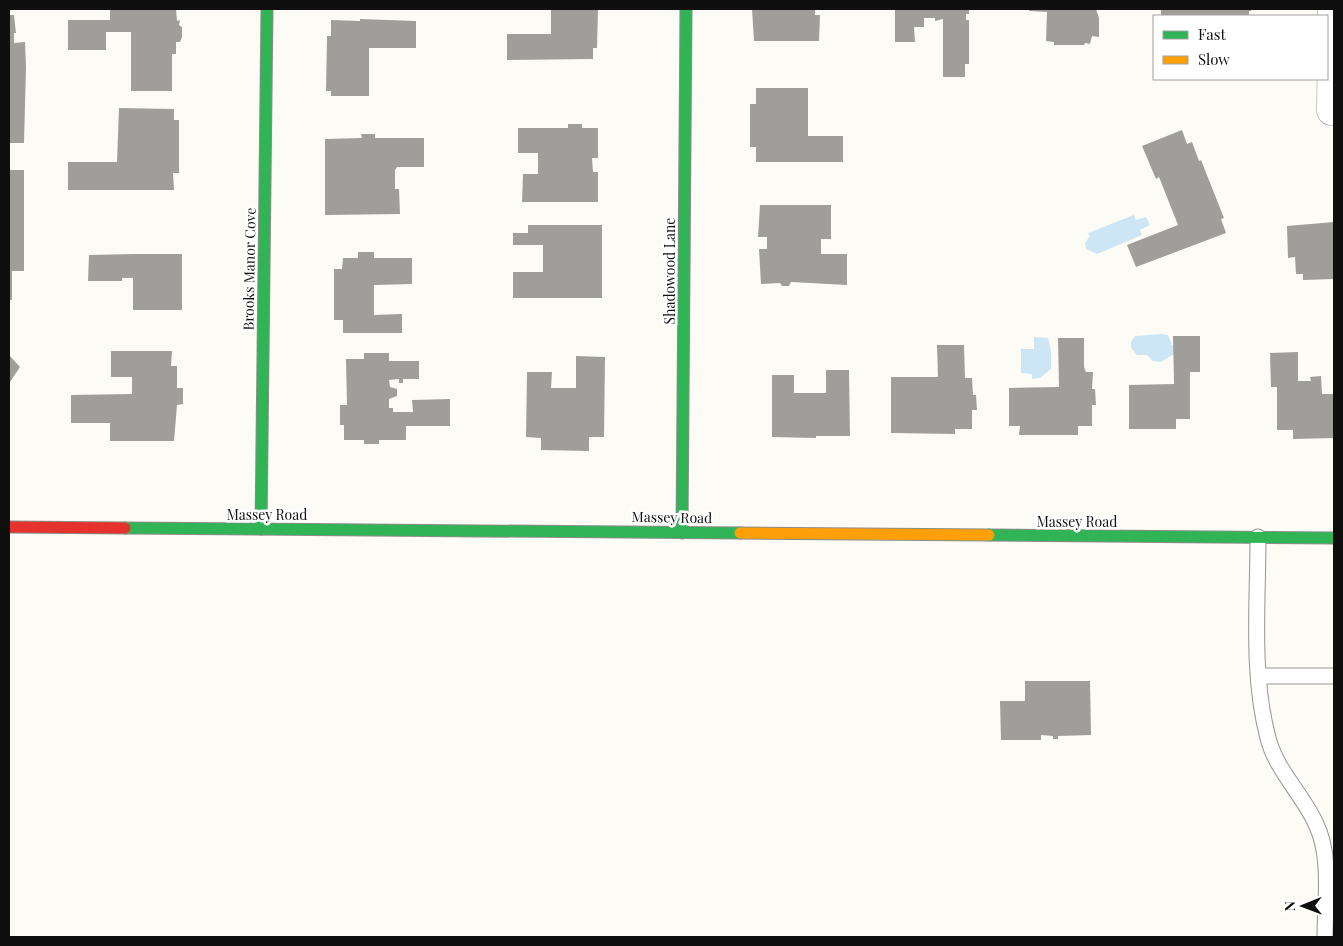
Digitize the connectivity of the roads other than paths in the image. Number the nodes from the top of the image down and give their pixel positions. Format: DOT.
graph roads {
  1 [pos="267,9"];
  2 [pos="686,9"];
  3 [pos="1332,9"];
  4 [pos="1331,111"];
  5 [pos="9,527"];
  6 [pos="260,529"];
  7 [pos="682,532"];
  8 [pos="1258,537"];
  9 [pos="1334,538"];
  10 [pos="1259,676"];
  11 [pos="1334,676"];
  12 [pos="1325,937"];
  1 -- 6 [label="street, Brooks Manor Cove"];
  2 -- 7 [label="street, Shadowood Lane"];
  3 -- 4 [label="street"];
  5 -- 6 [label="street, Massey Road"];
  6 -- 7 [label="street, Massey Road"];
  7 -- 8 [label="street, Massey Road"];
  8 -- 9 [label="street, Massey Road"];
  8 -- 10 [label="lane"];
  10 -- 11 [label="lane"];
  10 -- 12 [label="lane"];
}
